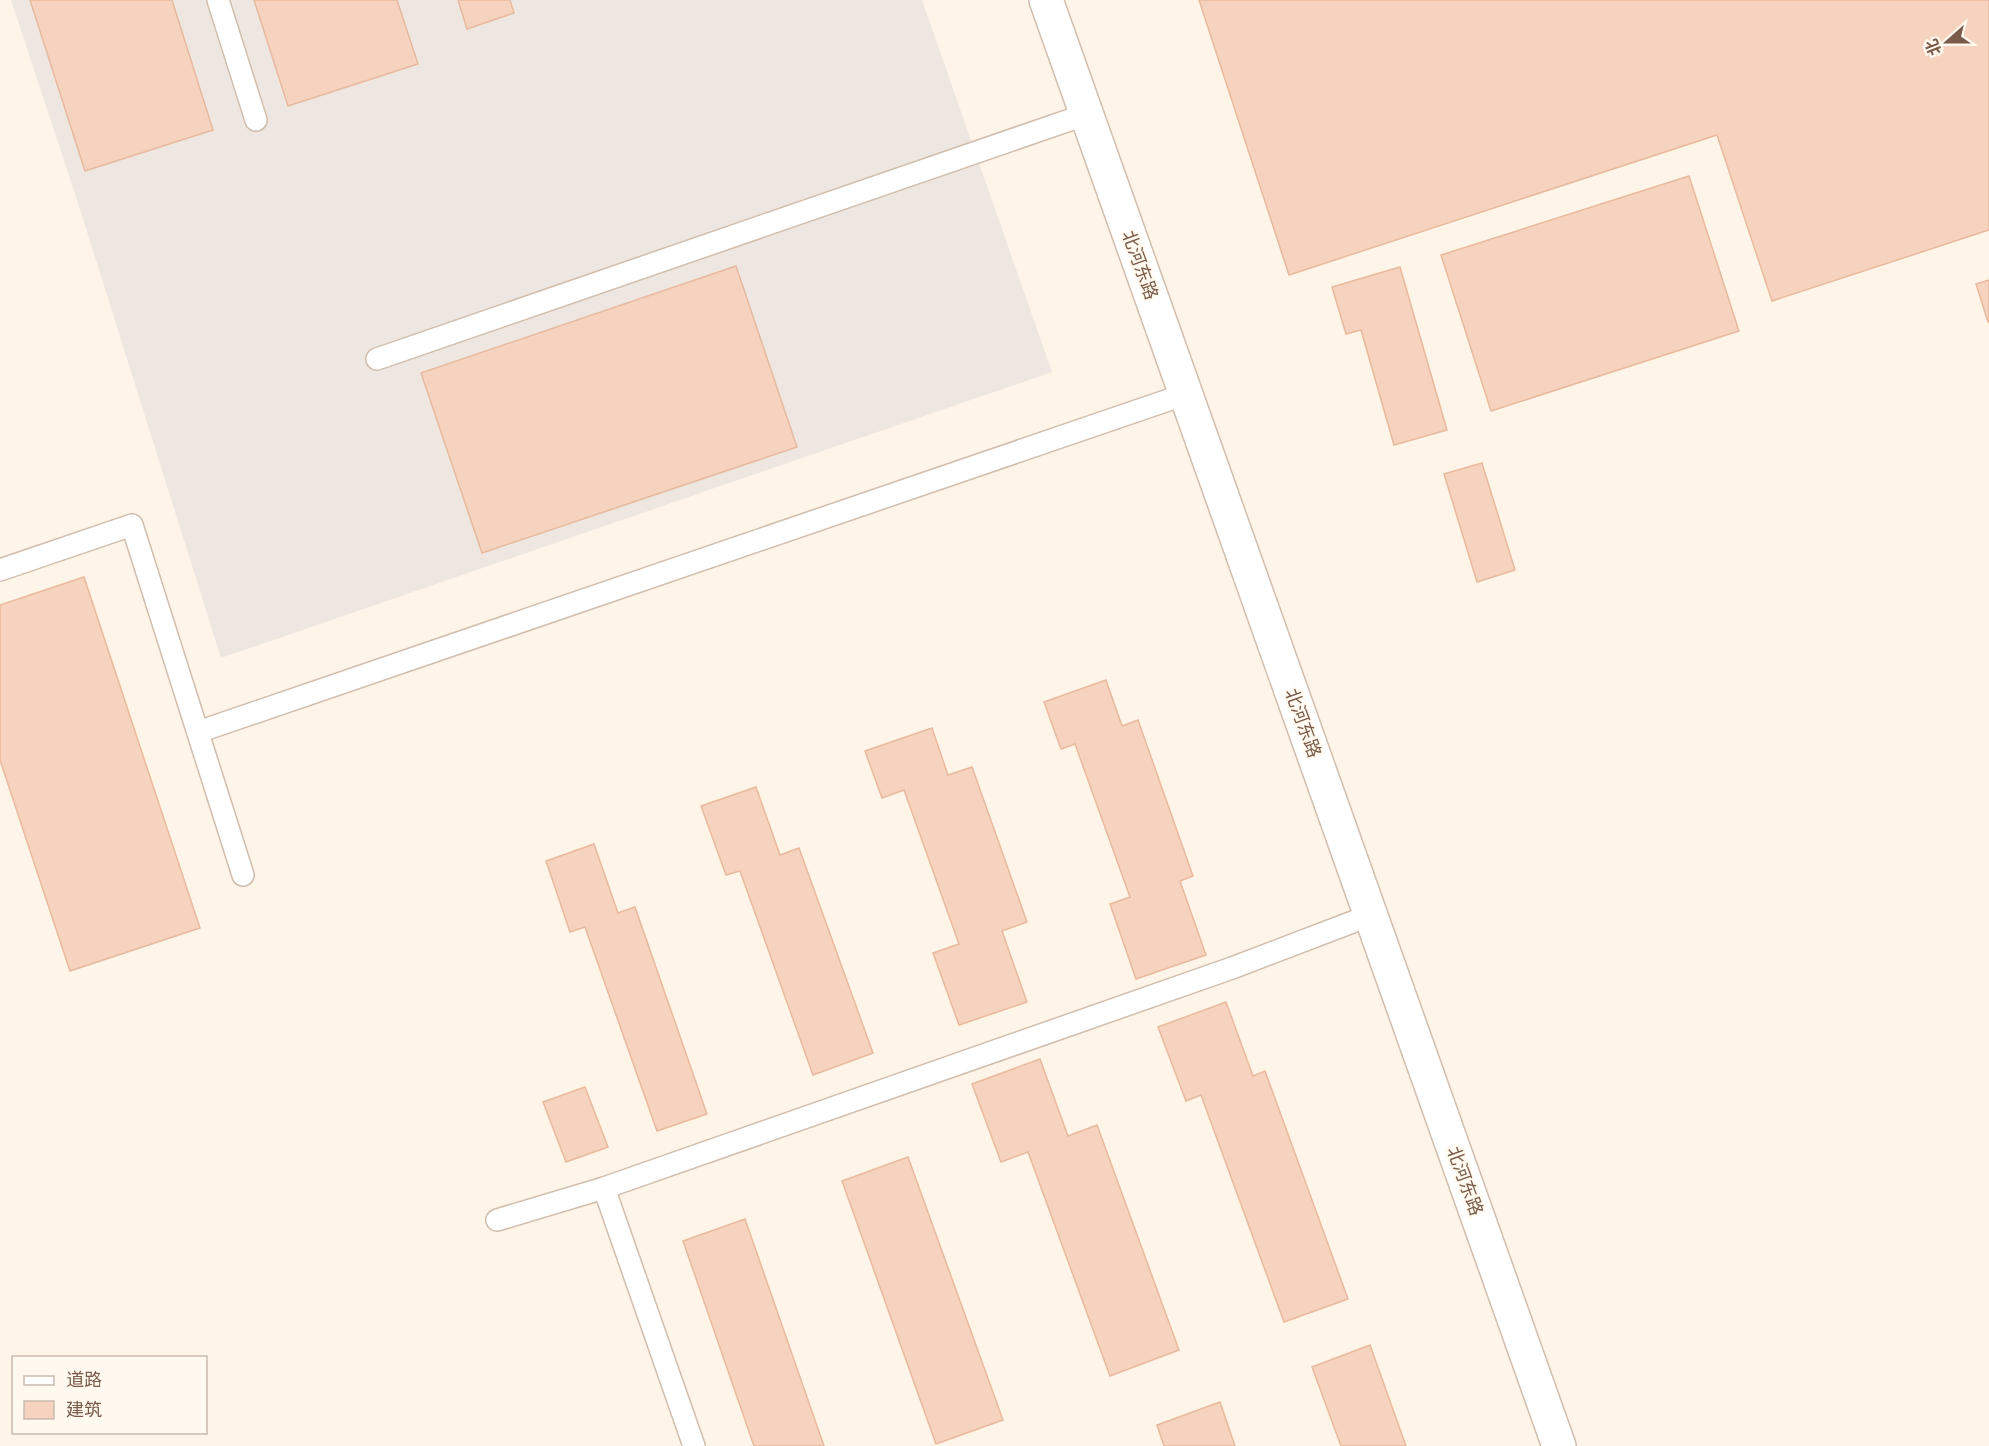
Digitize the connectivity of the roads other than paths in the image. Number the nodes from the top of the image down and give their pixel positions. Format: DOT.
graph roads {
  1 [pos="218,0"];
  2 [pos="1046,0"];
  3 [pos="1087,114"];
  4 [pos="256,120"];
  5 [pos="378,359"];
  6 [pos="1186,394"];
  7 [pos="0,570"];
  8 [pos="198,732"];
  9 [pos="243,875"];
  10 [pos="1371,915"];
  11 [pos="604,1188"];
  12 [pos="497,1220"];
  13 [pos="694,1446"];
  14 [pos="1560,1446"];
  1 -- 4 [label="lane"];
  2 -- 3 [label="street, 北河东路"];
  3 -- 5 [label="lane"];
  3 -- 6 [label="street, 北河东路"];
  6 -- 8 [label="lane"];
  6 -- 10 [label="street, 北河东路"];
  7 -- 8 [label="lane"];
  8 -- 9 [label="lane"];
  10 -- 11 [label="lane"];
  10 -- 14 [label="street, 北河东路"];
  11 -- 12 [label="lane"];
  11 -- 13 [label="lane"];
}
